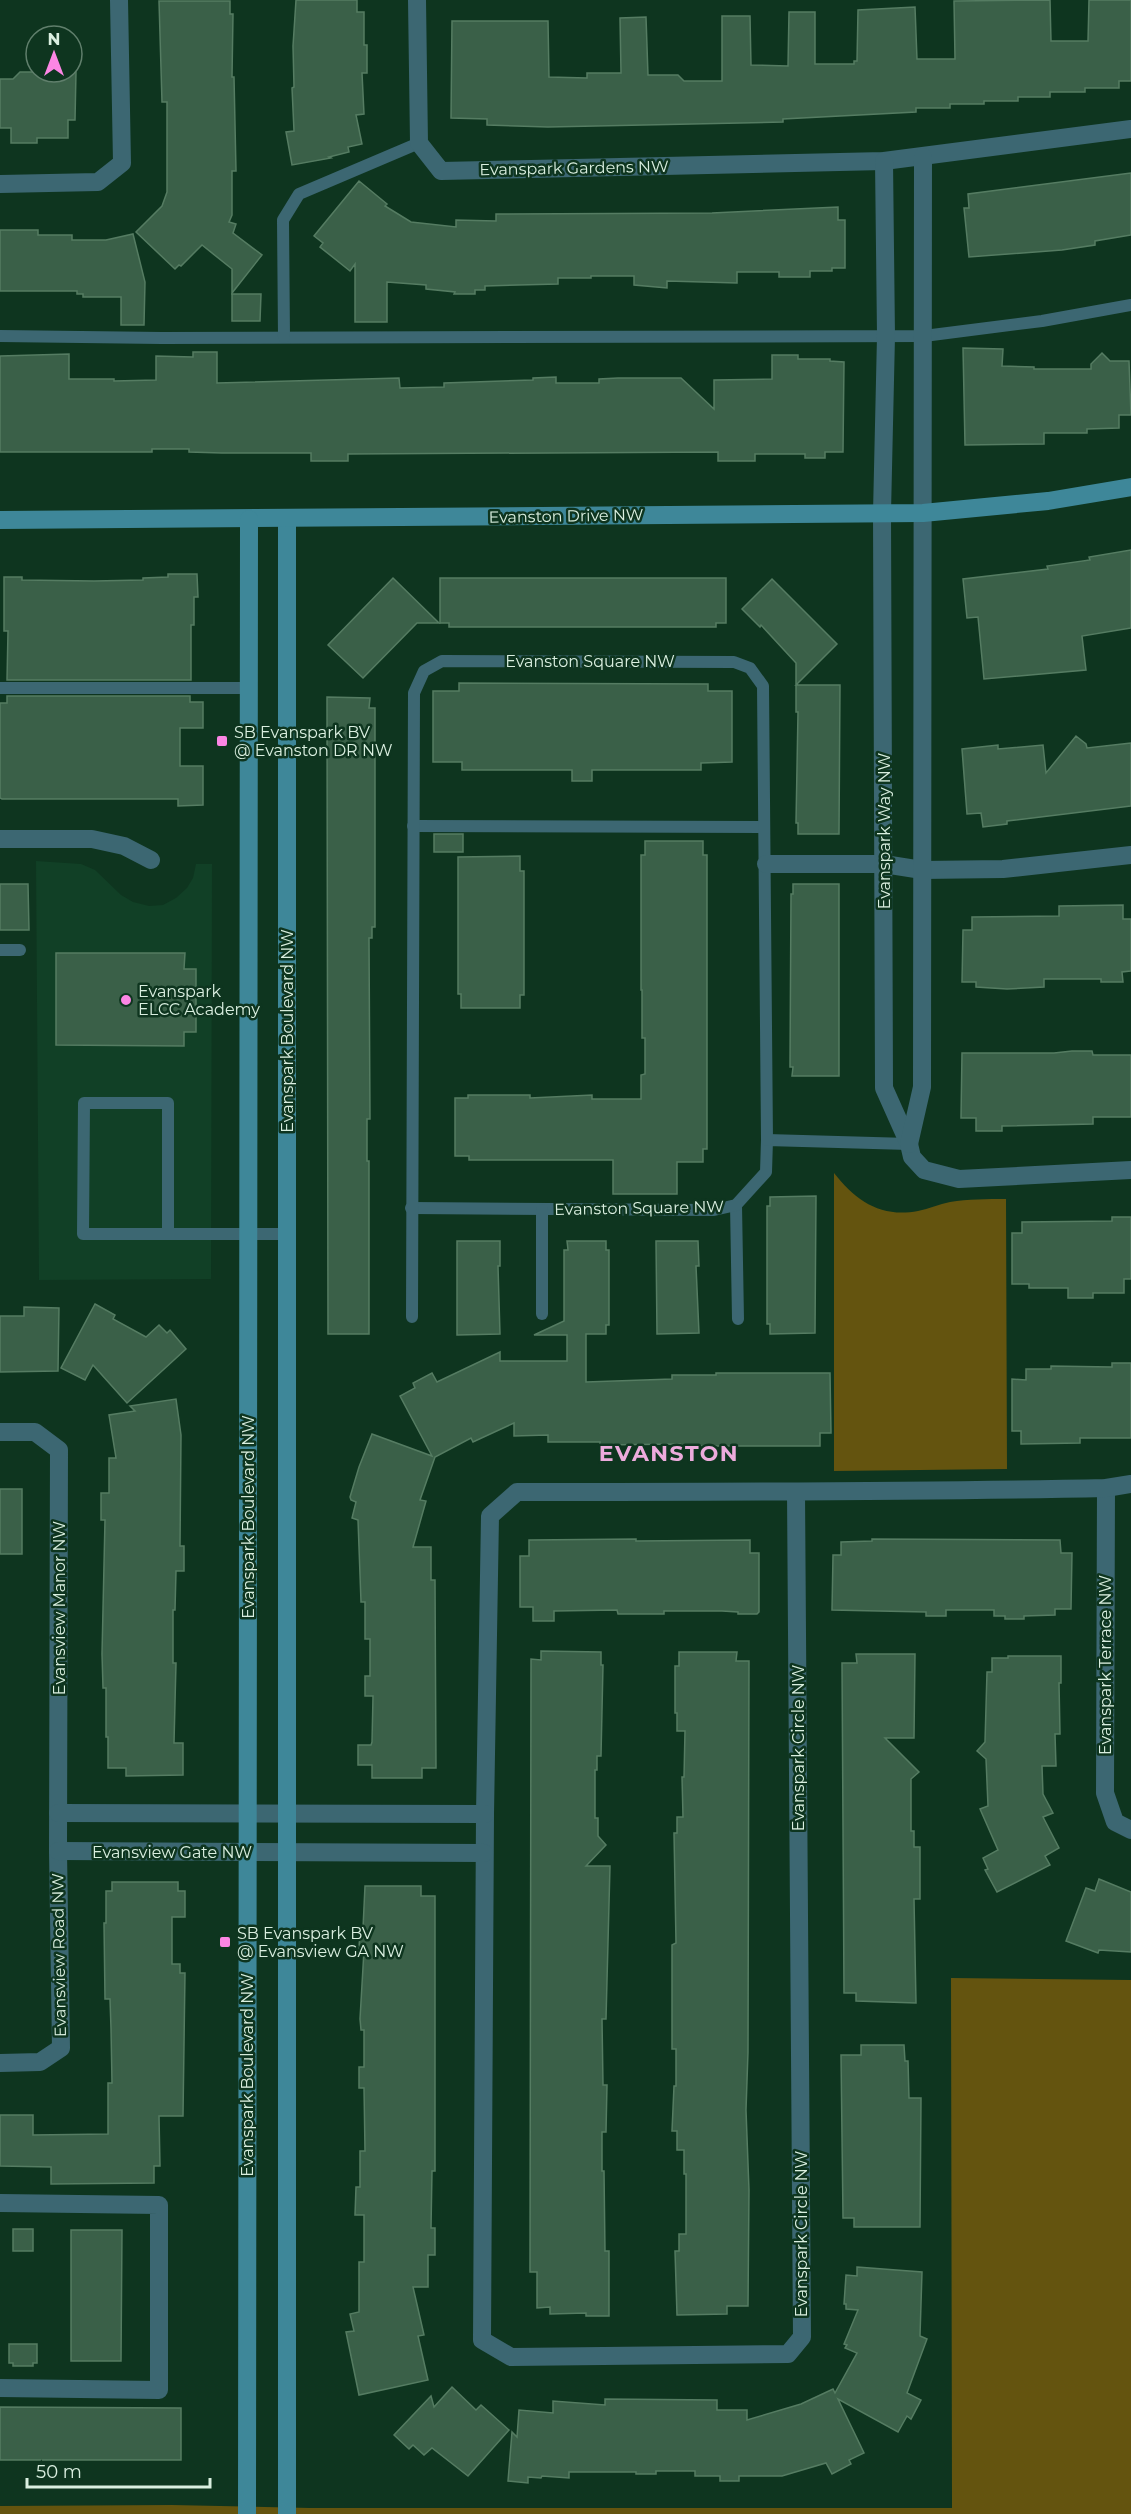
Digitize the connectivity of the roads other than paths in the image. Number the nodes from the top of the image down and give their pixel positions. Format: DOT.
graph roads {
  1 [pos="119,0"];
  2 [pos="417,0"];
  3 [pos="1131,129"];
  4 [pos="419,143"];
  5 [pos="923,157"];
  6 [pos="884,161"];
  7 [pos="0,184"];
  8 [pos="1131,305"];
  9 [pos="0,336"];
  10 [pos="886,336"];
  11 [pos="924,336"];
  12 [pos="284,337"];
  13 [pos="1131,487"];
  14 [pos="882,513"];
  15 [pos="924,513"];
  16 [pos="249,519"];
  17 [pos="287,519"];
  18 [pos="0,520"];
  19 [pos="0,688"];
  20 [pos="249,688"];
  21 [pos="413,826"];
  22 [pos="764,827"];
  23 [pos="0,839"];
  24 [pos="1131,855"];
  25 [pos="151,860"];
  26 [pos="766,864"];
  27 [pos="884,864"];
  28 [pos="922,870"];
  29 [pos="0,950"];
  30 [pos="20,950"];
  31 [pos="767,1140"];
  32 [pos="909,1144"];
  33 [pos="1131,1170"];
  34 [pos="736,1206"];
  35 [pos="411,1208"];
  36 [pos="542,1210"];
  37 [pos="168,1233"];
  38 [pos="248,1234"];
  39 [pos="287,1234"];
  40 [pos="542,1314"];
  41 [pos="412,1317"];
  42 [pos="738,1319"];
  43 [pos="0,1432"];
  44 [pos="1131,1485"];
  45 [pos="1106,1488"];
  46 [pos="796,1492"];
  47 [pos="58,1814"];
  48 [pos="248,1814"];
  49 [pos="286,1814"];
  50 [pos="484,1814"];
  51 [pos="1131,1830"];
  52 [pos="58,1832"];
  53 [pos="58,1851"];
  54 [pos="248,1852"];
  55 [pos="286,1853"];
  56 [pos="484,1854"];
  57 [pos="0,2062"];
  58 [pos="0,2203"];
  59 [pos="0,2388"];
  60 [pos="247,2514"];
  61 [pos="287,2514"];
  1 -- 7 [label="street"];
  2 -- 4 [label="street"];
  3 -- 5 [label="street, Evanspark Gardens NW"];
  4 -- 6 [label="street, Evanspark Gardens NW"];
  4 -- 12 [label="lane"];
  5 -- 6 [label="street, Evanspark Gardens NW"];
  5 -- 11 [label="street"];
  6 -- 10 [label="street"];
  8 -- 11 [label="lane"];
  9 -- 12 [label="lane"];
  10 -- 11 [label="lane"];
  10 -- 12 [label="lane"];
  10 -- 14 [label="street"];
  11 -- 15 [label="street"];
  13 -- 15 [label="street, Evanston Drive NW"];
  14 -- 15 [label="street, Evanston Drive NW"];
  14 -- 17 [label="street, Evanston Drive NW"];
  14 -- 27 [label="street, Evanspark Way NW"];
  15 -- 28 [label="street"];
  16 -- 17 [label="street, Evanston Drive NW"];
  16 -- 18 [label="street, Evanston Drive NW"];
  16 -- 20 [label="street, Evanspark Boulevard NW"];
  17 -- 39 [label="street, Evanspark Boulevard NW"];
  19 -- 20 [label="lane"];
  20 -- 38 [label="street, Evanspark Boulevard NW"];
  21 -- 22 [label="lane"];
  21 -- 22 [label="lane, Evanston Square NW"];
  21 -- 35 [label="lane, Evanston Square NW"];
  22 -- 26 [label="lane, Evanston Square NW"];
  23 -- 25 [label="street"];
  24 -- 28 [label="street"];
  26 -- 27 [label="street"];
  26 -- 31 [label="lane, Evanston Square NW"];
  27 -- 28 [label="street"];
  27 -- 32 [label="street, Evanspark Way NW"];
  28 -- 32 [label="street"];
  29 -- 30 [label="lane"];
  31 -- 32 [label="lane"];
  31 -- 34 [label="lane, Evanston Square NW"];
  32 -- 33 [label="street, Evanspark Way NW"];
  34 -- 36 [label="lane, Evanston Square NW"];
  34 -- 42 [label="lane, Evanston Square NW"];
  35 -- 36 [label="lane, Evanston Square NW"];
  35 -- 41 [label="lane, Evanston Square NW"];
  36 -- 40 [label="lane, Evanston Square NW"];
  37 -- 37 [label="lane"];
  37 -- 38 [label="lane"];
  38 -- 39 [label="lane"];
  38 -- 48 [label="street, Evanspark Boulevard NW"];
  39 -- 49 [label="street, Evanspark Boulevard NW"];
  43 -- 47 [label="street, Evansview Manor NW"];
  44 -- 45 [label="street, Evanspark Circle NW"];
  45 -- 46 [label="street, Evanspark Circle NW"];
  45 -- 51 [label="street, Evanspark Terrace NW"];
  46 -- 50 [label="street, Evanspark Circle NW"];
  46 -- 56 [label="street, Evanspark Circle NW"];
  47 -- 48 [label="street"];
  47 -- 52 [label="street, Evansview Manor NW"];
  48 -- 49 [label="street"];
  48 -- 54 [label="street, Evanspark Boulevard NW"];
  49 -- 50 [label="street"];
  49 -- 55 [label="street, Evanspark Boulevard NW"];
  50 -- 56 [label="street, Evanspark Circle NW"];
  52 -- 53 [label="street, Evansview Road NW"];
  53 -- 54 [label="street, Evansview Gate NW"];
  53 -- 57 [label="street, Evansview Road NW"];
  54 -- 55 [label="street, Evansview Gate NW"];
  54 -- 60 [label="street, Evanspark Boulevard NW"];
  55 -- 56 [label="street"];
  55 -- 61 [label="street, Evanspark Boulevard NW"];
  58 -- 59 [label="street"];
}
